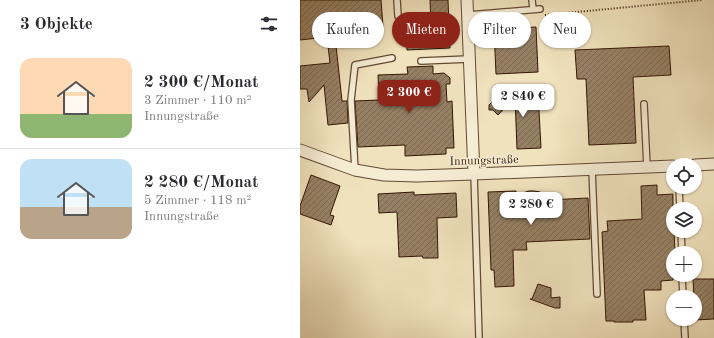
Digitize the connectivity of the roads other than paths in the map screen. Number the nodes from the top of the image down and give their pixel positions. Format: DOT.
graph roads {
  1 [pos="397,0"];
  2 [pos="467,0"];
  3 [pos="532,0"];
  4 [pos="533,9"];
  5 [pos="540,9"];
  6 [pos="398,12"];
  7 [pos="500,12"];
  8 [pos="468,15"];
  9 [pos="469,48"];
  10 [pos="392,58"];
  11 [pos="469,59"];
  12 [pos="421,61"];
  13 [pos="644,104"];
  14 [pos="300,150"];
  15 [pos="714,164"];
  16 [pos="702,165"];
  17 [pos="666,166"];
  18 [pos="647,167"];
  19 [pos="592,169"];
  20 [pos="355,170"];
  21 [pos="474,174"];
  22 [pos="596,294"];
  23 [pos="684,326"];
  24 [pos="479,338"];
  25 [pos="685,338"];
  1 -- 6 [label="lane"];
  2 -- 8 [label="street"];
  3 -- 4 [label="lane"];
  4 -- 5 [label="lane"];
  4 -- 7 [label="lane"];
  9 -- 11 [label="street"];
  10 -- 20 [label="lane"];
  11 -- 12 [label="lane"];
  11 -- 21 [label="street"];
  13 -- 18 [label="lane"];
  14 -- 20 [label="street, Innungstraße"];
  15 -- 16 [label="street"];
  17 -- 18 [label="street, Innungstraße"];
  18 -- 19 [label="street, Innungstraße"];
  19 -- 21 [label="street, Innungstraße"];
  19 -- 22 [label="lane"];
  20 -- 21 [label="street, Innungstraße"];
  21 -- 24 [label="lane"];
  23 -- 25 [label="lane"];
}
